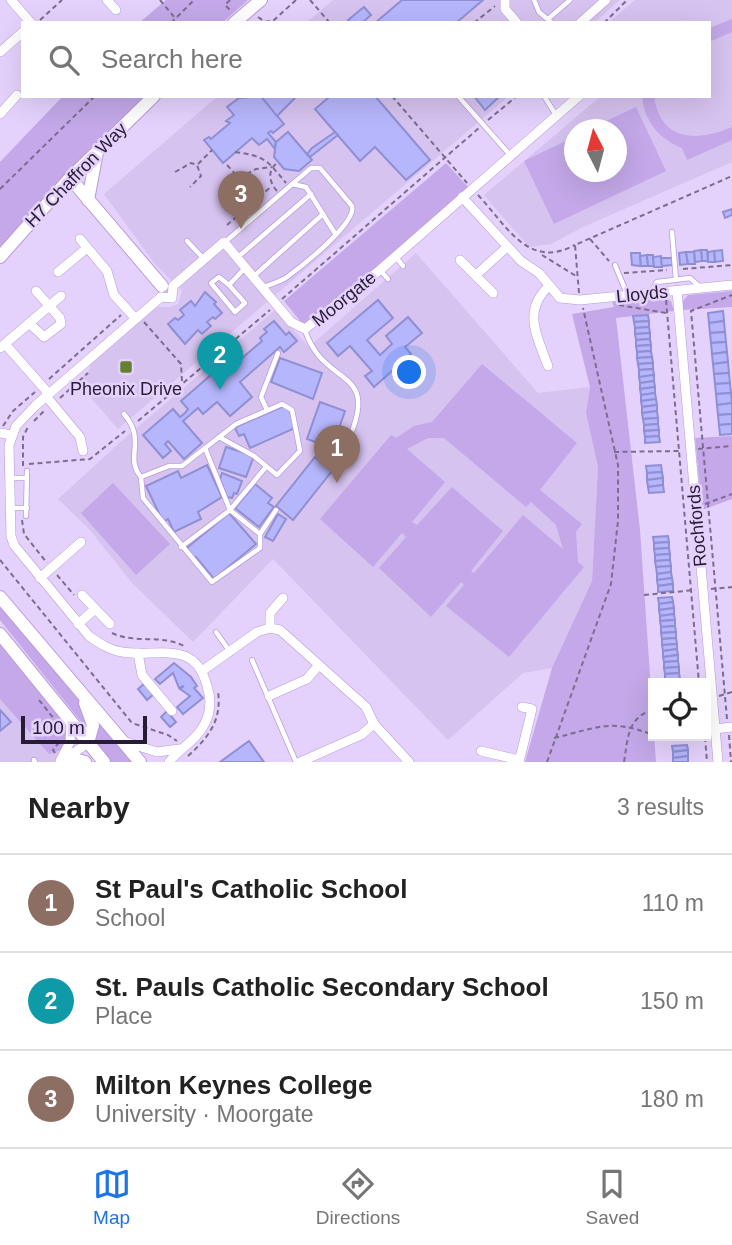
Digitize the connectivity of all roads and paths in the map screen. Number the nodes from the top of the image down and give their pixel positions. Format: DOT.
graph roads {
  1 [pos="11,0"];
  2 [pos="62,0"];
  3 [pos="160,0"];
  4 [pos="194,0"];
  5 [pos="230,0"];
  6 [pos="261,0"];
  7 [pos="296,0"];
  8 [pos="310,0"];
  9 [pos="534,0"];
  10 [pos="570,0"];
  11 [pos="606,0"];
  12 [pos="627,0"];
  13 [pos="504,1"];
  14 [pos="250,9"];
  15 [pos="175,18"];
  16 [pos="32,21"];
  17 [pos="36,21"];
  18 [pos="173,21"];
  19 [pos="236,21"];
  20 [pos="264,21"];
  21 [pos="270,21"];
  22 [pos="328,21"];
  23 [pos="476,21"];
  24 [pos="514,21"];
  25 [pos="550,21"];
  26 [pos="583,21"];
  27 [pos="606,21"];
  28 [pos="21,35"];
  29 [pos="0,52"];
  30 [pos="17,95"];
  31 [pos="92,98"];
  32 [pos="152,98"];
  33 [pos="395,98"];
  34 [pos="460,98"];
  35 [pos="545,98"];
  36 [pos="577,98"];
  37 [pos="1,107"];
  38 [pos="556,115"];
  39 [pos="98,150"];
  40 [pos="212,150"];
  41 [pos="235,152"];
  42 [pos="510,155"];
  43 [pos="444,156"];
  44 [pos="277,163"];
  45 [pos="197,165"];
  46 [pos="227,165"];
  47 [pos="273,167"];
  48 [pos="175,172"];
  49 [pos="732,176"];
  50 [pos="70,178"];
  51 [pos="239,178"];
  52 [pos="290,185"];
  53 [pos="272,186"];
  54 [pos="190,187"];
  55 [pos="1,188"];
  56 [pos="472,188"];
  57 [pos="311,194"];
  58 [pos="280,195"];
  59 [pos="462,197"];
  60 [pos="258,199"];
  61 [pos="88,200"];
  62 [pos="323,214"];
  63 [pos="227,225"];
  64 [pos="672,232"];
  65 [pos="336,234"];
  66 [pos="80,239"];
  67 [pos="590,239"];
  68 [pos="187,241"];
  69 [pos="225,242"];
  70 [pos="575,245"];
  71 [pos="507,247"];
  72 [pos="87,248"];
  73 [pos="541,254"];
  74 [pos="395,256"];
  75 [pos="0,257"];
  76 [pos="238,258"];
  77 [pos="204,260"];
  78 [pos="460,260"];
  79 [pos="615,265"];
  80 [pos="403,266"];
  81 [pos="245,267"];
  82 [pos="380,270"];
  83 [pos="58,272"];
  84 [pos="476,275"];
  85 [pos="253,277"];
  86 [pos="577,277"];
  87 [pos="388,279"];
  88 [pos="676,279"];
  89 [pos="229,285"];
  90 [pos="732,285"];
  91 [pos="262,288"];
  92 [pos="700,288"];
  93 [pos="551,289"];
  94 [pos="165,290"];
  95 [pos="677,290"];
  96 [pos="36,291"];
  97 [pos="665,292"];
  98 [pos="493,293"];
  99 [pos="650,293"];
  100 [pos="627,295"];
  101 [pos="732,295"];
  102 [pos="61,296"];
  103 [pos="584,302"];
  104 [pos="612,304"];
  105 [pos="276,305"];
  106 [pos="49,306"];
  107 [pos="127,310"];
  108 [pos="691,311"];
  109 [pos="679,312"];
  110 [pos="667,313"];
  111 [pos="137,317"];
  112 [pos="29,323"];
  113 [pos="305,329"];
  114 [pos="3,346"];
  115 [pos="278,353"];
  116 [pos="548,366"];
  117 [pos="88,373"];
  118 [pos="183,383"];
  119 [pos="41,385"];
  120 [pos="49,398"];
  121 [pos="267,410"];
  122 [pos="124,414"];
  123 [pos="133,424"];
  124 [pos="0,433"];
  125 [pos="11,435"];
  126 [pos="219,437"];
  127 [pos="732,446"];
  128 [pos="205,448"];
  129 [pos="344,449"];
  130 [pos="704,449"];
  131 [pos="83,450"];
  132 [pos="691,450"];
  133 [pos="679,451"];
  134 [pos="614,452"];
  135 [pos="23,465"];
  136 [pos="266,467"];
  137 [pos="27,471"];
  138 [pos="141,477"];
  139 [pos="9,478"];
  140 [pos="24,478"];
  141 [pos="732,494"];
  142 [pos="709,502"];
  143 [pos="695,507"];
  144 [pos="24,508"];
  145 [pos="8,509"];
  146 [pos="230,510"];
  147 [pos="276,510"];
  148 [pos="26,516"];
  149 [pos="260,534"];
  150 [pos="82,542"];
  151 [pos="181,547"];
  152 [pos="0,559"];
  153 [pos="51,568"];
  154 [pos="40,578"];
  155 [pos="732,587"];
  156 [pos="715,589"];
  157 [pos="703,590"];
  158 [pos="691,591"];
  159 [pos="78,595"];
  160 [pos="644,595"];
  161 [pos="0,597"];
  162 [pos="283,598"];
  163 [pos="94,610"];
  164 [pos="78,624"];
  165 [pos="109,627"];
  166 [pos="270,628"];
  167 [pos="216,632"];
  168 [pos="0,634"];
  169 [pos="190,650"];
  170 [pos="138,653"];
  171 [pos="231,653"];
  172 [pos="252,660"];
  173 [pos="318,666"];
  174 [pos="202,671"];
  175 [pos="699,678"];
  176 [pos="707,678"];
  177 [pos="76,685"];
  178 [pos="216,686"];
  179 [pos="270,696"];
  180 [pos="38,699"];
  181 [pos="523,706"];
  182 [pos="172,711"];
  183 [pos="648,712"];
  184 [pos="71,722"];
  185 [pos="374,724"];
  186 [pos="630,726"];
  187 [pos="730,727"];
  188 [pos="648,734"];
  189 [pos="711,734"];
  190 [pos="554,738"];
  191 [pos="711,738"];
  192 [pos="122,741"];
  193 [pos="710,741"];
  194 [pos="88,743"];
  195 [pos="180,748"];
  196 [pos="53,750"];
  197 [pos="481,751"];
  198 [pos="188,756"];
  199 [pos="62,760"];
  200 [pos="519,761"];
  201 [pos="85,762"];
  202 [pos="104,762"];
  203 [pos="140,762"];
  204 [pos="169,762"];
  205 [pos="192,762"];
  206 [pos="298,762"];
  207 [pos="409,762"];
  208 [pos="547,762"];
  209 [pos="624,762"];
  210 [pos="708,762"];
  211 [pos="718,762"];
  212 [pos="731,762"];
  1 -- 16 [label="street"];
  2 -- 17 [label="path"];
  3 -- 15 [label="path"];
  4 -- 15 [label="path"];
  5 -- 19 [label="path"];
  6 -- 14 [label="street"];
  7 -- 21 [label="path"];
  8 -- 22 [label="path"];
  9 -- 25 [label="lane"];
  10 -- 25 [label="lane"];
  11 -- 26 [label="street"];
  12 -- 27 [label="path"];
  13 -- 23 [label="path"];
  13 -- 24 [label="street"];
  14 -- 19 [label="street"];
  14 -- 20 [label="path"];
  15 -- 18 [label="path"];
  28 -- 29 [label="street"];
  30 -- 37 [label="street"];
  31 -- 55 [label="path"];
  32 -- 39 [label="street, H7 Chaffron Way"];
  33 -- 43 [label="path"];
  34 -- 42 [label="lane"];
  35 -- 38 [label="lane"];
  36 -- 38 [label="street, Moorgate"];
  38 -- 42 [label="street, Moorgate"];
  39 -- 50 [label="street, H7 Chaffron Way"];
  39 -- 61 [label="street"];
  40 -- 45 [label="path"];
  41 -- 47 [label="path"];
  42 -- 56 [label="street, Moorgate"];
  43 -- 56 [label="path"];
  43 -- 105 [label="path"];
  44 -- 47 [label="path"];
  45 -- 48 [label="path"];
  45 -- 54 [label="path"];
  46 -- 51 [label="path"];
  47 -- 51 [label="path"];
  47 -- 52 [label="path"];
  47 -- 53 [label="path"];
  49 -- 67 [label="path"];
  50 -- 61 [label="street"];
  50 -- 75 [label="street, H7 Chaffron Way"];
  51 -- 60 [label="path"];
  52 -- 57 [label="lane"];
  52 -- 58 [label="lane"];
  52 -- 65 [label="lane"];
  53 -- 58 [label="path"];
  53 -- 60 [label="path"];
  56 -- 59 [label="street, Moorgate"];
  56 -- 73 [label="path"];
  57 -- 62 [label="lane"];
  57 -- 76 [label="lane"];
  58 -- 69 [label="lane"];
  59 -- 71 [label="street"];
  59 -- 74 [label="street, Moorgate"];
  60 -- 63 [label="path"];
  61 -- 94 [label="street"];
  62 -- 65 [label="lane"];
  62 -- 85 [label="lane"];
  64 -- 88 [label="lane"];
  65 -- 91 [label="lane"];
  66 -- 72 [label="street"];
  67 -- 70 [label="path"];
  67 -- 79 [label="path"];
  68 -- 77 [label="lane"];
  69 -- 76 [label="street, Moorgate"];
  69 -- 77 [label="street"];
  70 -- 73 [label="path"];
  70 -- 86 [label="path"];
  71 -- 84 [label="street"];
  71 -- 93 [label="street"];
  72 -- 83 [label="street"];
  72 -- 107 [label="street"];
  73 -- 86 [label="path"];
  74 -- 80 [label="lane"];
  74 -- 82 [label="street, Moorgate"];
  76 -- 81 [label="street, Moorgate"];
  77 -- 94 [label="street"];
  78 -- 84 [label="street"];
  79 -- 100 [label="lane"];
  81 -- 85 [label="street, Moorgate"];
  81 -- 89 [label="lane"];
  82 -- 87 [label="lane"];
  82 -- 113 [label="street, Moorgate"];
  84 -- 98 [label="street"];
  85 -- 91 [label="street, Moorgate"];
  86 -- 103 [label="path"];
  88 -- 92 [label="lane"];
  88 -- 99 [label="lane"];
  89 -- 89 [label="lane"];
  90 -- 92 [label="street, Lloyds"];
  91 -- 105 [label="street, Moorgate"];
  92 -- 95 [label="street, Lloyds"];
  93 -- 103 [label="street, Lloyds"];
  93 -- 116 [label="street"];
  94 -- 111 [label="street"];
  95 -- 97 [label="street, Lloyds"];
  95 -- 109 [label="street, Rochfords"];
  96 -- 106 [label="street"];
  97 -- 99 [label="street, Lloyds"];
  97 -- 110 [label="path"];
  99 -- 100 [label="street, Lloyds"];
  100 -- 103 [label="street, Lloyds"];
  101 -- 108 [label="path"];
  102 -- 106 [label="street"];
  103 -- 134 [label="path"];
  104 -- 110 [label="path"];
  105 -- 113 [label="street, Moorgate"];
  105 -- 118 [label="path"];
  106 -- 112 [label="street"];
  106 -- 112 [label="street"];
  107 -- 111 [label="street"];
  107 -- 119 [label="path"];
  108 -- 109 [label="path"];
  108 -- 130 [label="path"];
  109 -- 132 [label="street, Rochfords"];
  110 -- 133 [label="path"];
  111 -- 118 [label="path"];
  111 -- 120 [label="street"];
  112 -- 114 [label="street"];
  113 -- 129 [label="lane"];
  114 -- 119 [label="street"];
  115 -- 121 [label="lane"];
  117 -- 120 [label="path"];
  118 -- 123 [label="path"];
  119 -- 120 [label="street"];
  119 -- 124 [label="path"];
  120 -- 125 [label="street"];
  120 -- 131 [label="street"];
  120 -- 135 [label="path"];
  121 -- 126 [label="lane"];
  121 -- 136 [label="lane"];
  122 -- 123 [label="lane"];
  123 -- 135 [label="path"];
  123 -- 138 [label="lane"];
  124 -- 125 [label="street"];
  125 -- 139 [label="street"];
  126 -- 128 [label="lane"];
  126 -- 136 [label="lane"];
  127 -- 130 [label="path"];
  128 -- 138 [label="lane"];
  128 -- 146 [label="lane"];
  130 -- 132 [label="path"];
  130 -- 142 [label="path"];
  132 -- 143 [label="street, Rochfords"];
  133 -- 134 [label="path"];
  133 -- 158 [label="path"];
  134 -- 190 [label="path"];
  135 -- 140 [label="path"];
  136 -- 146 [label="lane"];
  137 -- 140 [label="lane"];
  138 -- 151 [label="lane"];
  139 -- 140 [label="lane"];
  139 -- 145 [label="street"];
  140 -- 144 [label="lane"];
  141 -- 142 [label="path"];
  142 -- 143 [label="path"];
  142 -- 156 [label="path"];
  143 -- 157 [label="street, Rochfords"];
  144 -- 145 [label="lane"];
  144 -- 148 [label="lane"];
  144 -- 153 [label="path"];
  145 -- 154 [label="street"];
  146 -- 149 [label="lane"];
  146 -- 151 [label="lane"];
  147 -- 149 [label="lane"];
  149 -- 151 [label="lane"];
  150 -- 153 [label="street"];
  152 -- 195 [label="path"];
  153 -- 154 [label="street"];
  153 -- 159 [label="path"];
  154 -- 164 [label="street"];
  155 -- 156 [label="path"];
  156 -- 157 [label="path"];
  156 -- 187 [label="path"];
  157 -- 158 [label="path"];
  157 -- 176 [label="street, Rochfords"];
  158 -- 160 [label="path"];
  158 -- 175 [label="path"];
  159 -- 163 [label="street"];
  161 -- 177 [label="street"];
  162 -- 166 [label="street"];
  163 -- 164 [label="street"];
  163 -- 165 [label="street"];
  164 -- 170 [label="street"];
  165 -- 169 [label="path"];
  166 -- 171 [label="street"];
  166 -- 173 [label="street"];
  167 -- 171 [label="lane"];
  168 -- 184 [label="street"];
  170 -- 174 [label="street"];
  170 -- 182 [label="street"];
  171 -- 174 [label="street"];
  172 -- 179 [label="lane"];
  173 -- 179 [label="street"];
  173 -- 185 [label="street"];
  174 -- 195 [label="street"];
  177 -- 192 [label="street"];
  177 -- 194 [label="street"];
  178 -- 198 [label="path"];
  179 -- 206 [label="lane"];
  180 -- 196 [label="path"];
  181 -- 200 [label="street"];
  183 -- 186 [label="path"];
  184 -- 194 [label="street"];
  184 -- 199 [label="street"];
  185 -- 206 [label="street"];
  185 -- 207 [label="street"];
  186 -- 188 [label="path"];
  186 -- 190 [label="path"];
  186 -- 209 [label="path"];
  187 -- 189 [label="street"];
  187 -- 212 [label="path"];
  190 -- 208 [label="path"];
  191 -- 211 [label="street, Rochfords"];
  192 -- 195 [label="street"];
  192 -- 203 [label="street"];
  193 -- 210 [label="path"];
  194 -- 199 [label="street"];
  194 -- 202 [label="street"];
  195 -- 198 [label="path"];
  195 -- 204 [label="street"];
  197 -- 200 [label="street"];
  198 -- 205 [label="path"];
  199 -- 201 [label="street"];
}
